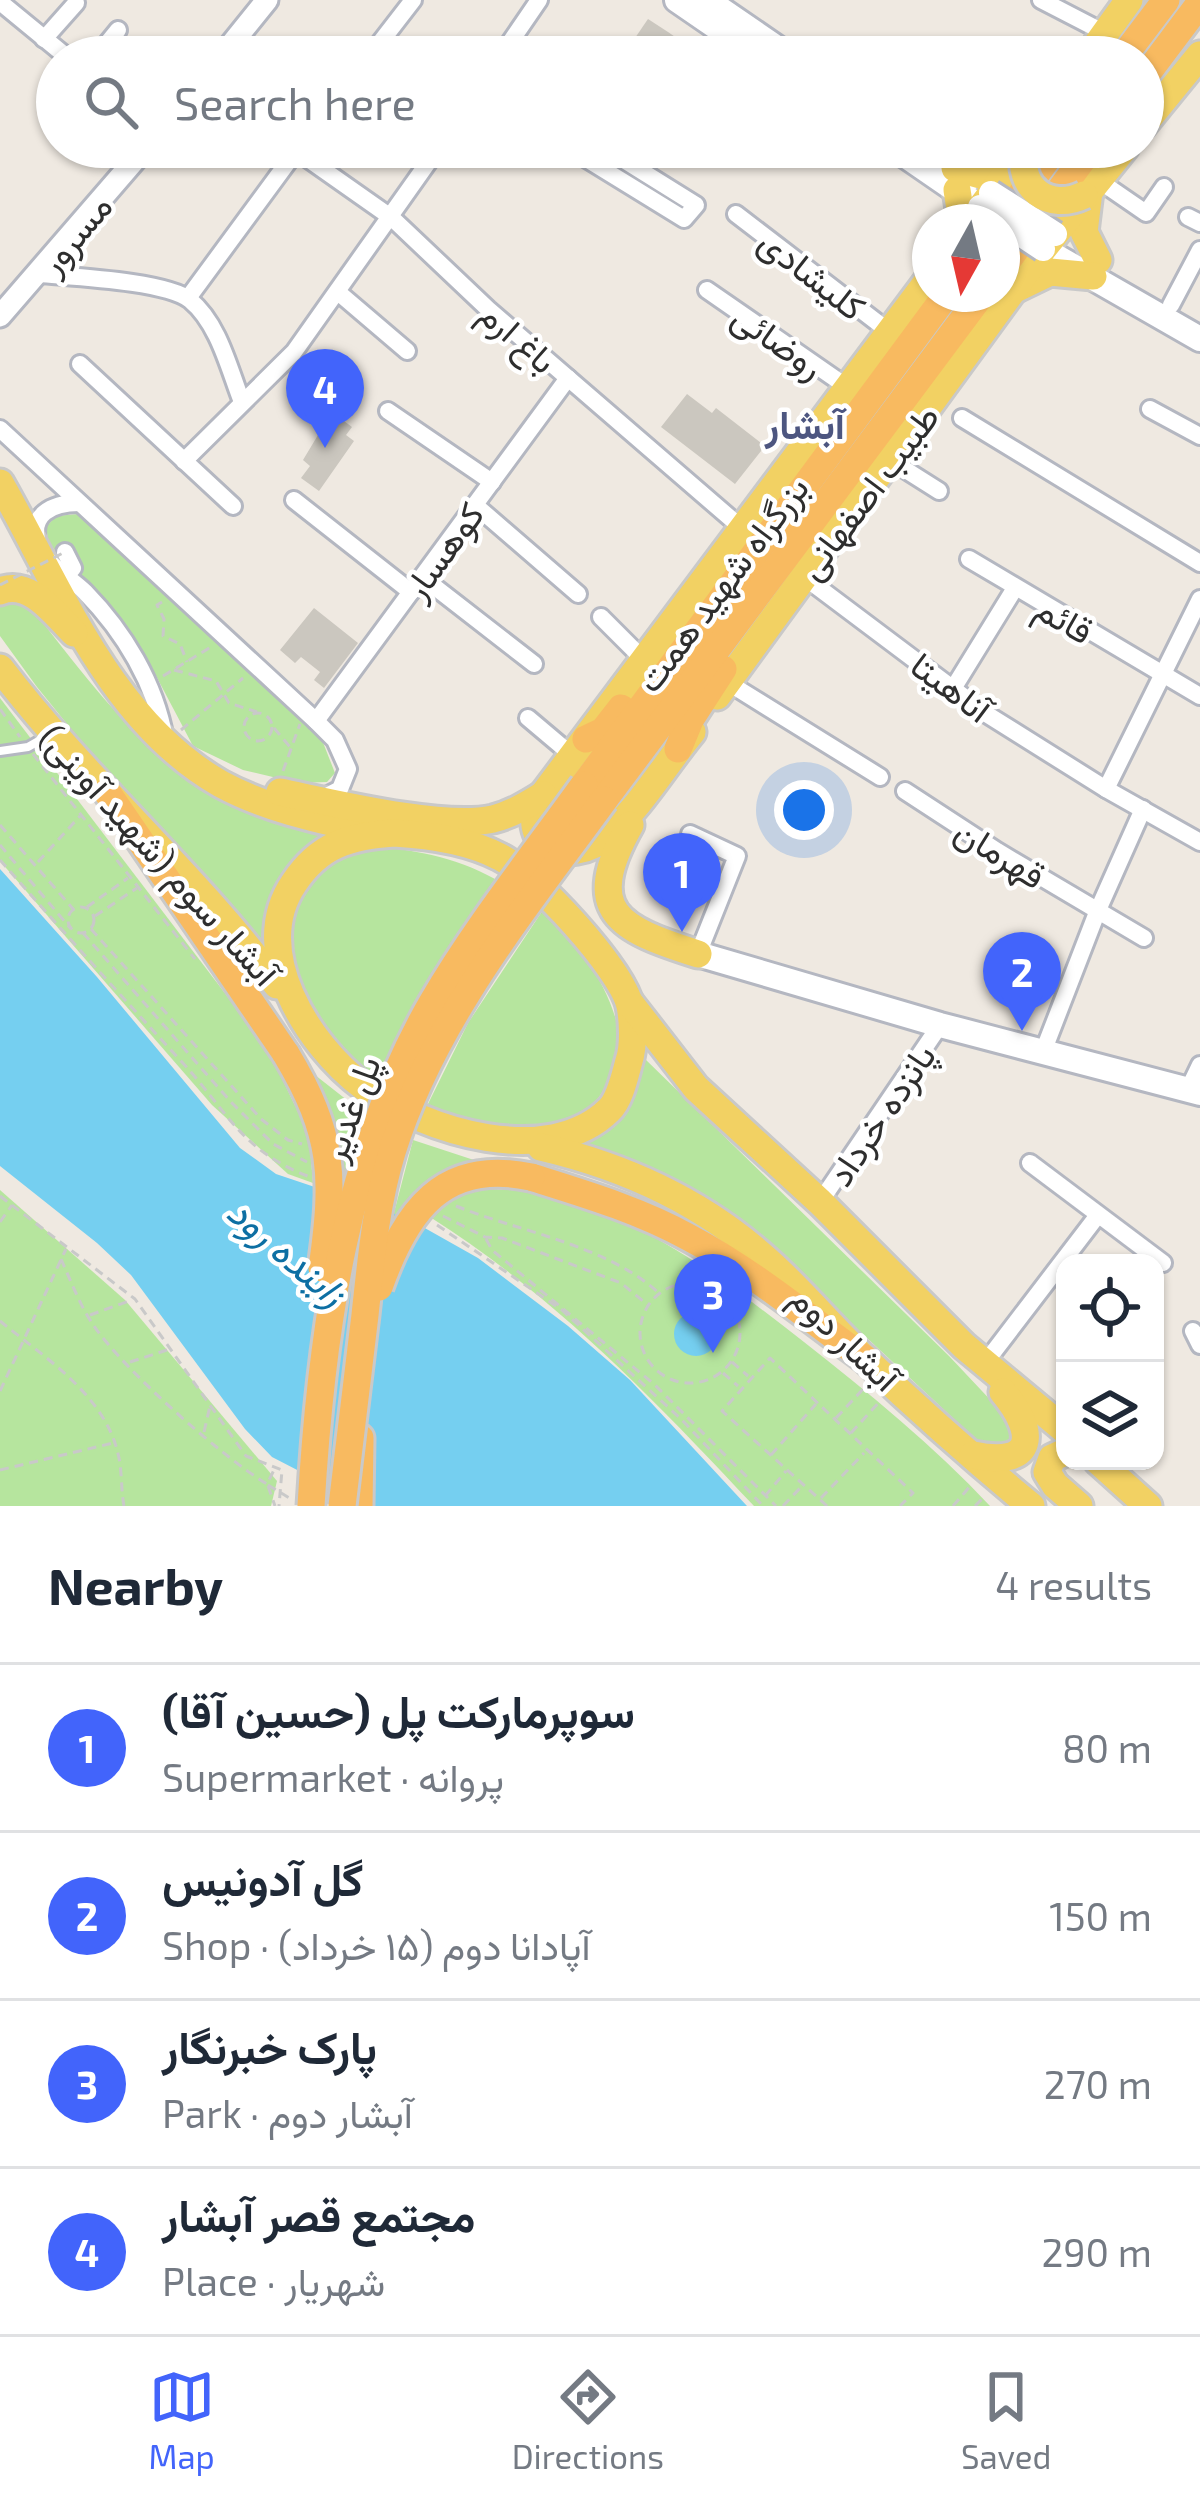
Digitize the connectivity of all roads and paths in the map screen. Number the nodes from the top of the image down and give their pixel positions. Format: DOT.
graph roads {
  1 [pos="267,0"];
  2 [pos="413,0"];
  3 [pos="538,0"];
  4 [pos="676,0"];
  5 [pos="706,0"];
  6 [pos="1041,0"];
  7 [pos="1130,0"];
  8 [pos="1166,0"];
  9 [pos="0,2"];
  10 [pos="76,3"];
  11 [pos="1200,3"];
  12 [pos="118,30"];
  13 [pos="1105,33"];
  14 [pos="40,36"];
  15 [pos="47,36"];
  16 [pos="113,36"];
  17 [pos="237,36"];
  18 [pos="385,36"];
  19 [pos="514,36"];
  20 [pos="729,36"];
  21 [pos="759,36"];
  22 [pos="1103,36"];
  23 [pos="1139,36"];
  24 [pos="1164,51"];
  25 [pos="1200,55"];
  26 [pos="1190,85"];
  27 [pos="1164,107"];
  28 [pos="128,168"];
  29 [pos="281,168"];
  30 [pos="323,168"];
  31 [pos="425,168"];
  32 [pos="601,168"];
  33 [pos="637,168"];
  34 [pos="927,168"];
  35 [pos="945,168"];
  36 [pos="1007,168"];
  37 [pos="1023,168"];
  38 [pos="1025,168"];
  39 [pos="1079,168"];
  40 [pos="1107,168"];
  41 [pos="1164,187"];
  42 [pos="1090,188"];
  43 [pos="978,200"];
  44 [pos="736,214"];
  45 [pos="392,218"];
  46 [pos="1049,241"];
  47 [pos="1200,250"];
  48 [pos="1020,260"];
  49 [pos="1020,268"];
  50 [pos="1095,268"];
  51 [pos="40,274"];
  52 [pos="1020,280"];
  53 [pos="707,290"];
  54 [pos="339,292"];
  55 [pos="188,298"];
  56 [pos="912,303"];
  57 [pos="1171,305"];
  58 [pos="934,312"];
  59 [pos="966,312"];
  60 [pos="986,312"];
  61 [pos="0,316"];
  62 [pos="1200,322"];
  63 [pos="890,333"];
  64 [pos="1200,338"];
  65 [pos="407,351"];
  66 [pos="80,364"];
  67 [pos="568,378"];
  68 [pos="850,389"];
  69 [pos="242,402"];
  70 [pos="1150,410"];
  71 [pos="388,411"];
  72 [pos="962,418"];
  73 [pos="0,429"];
  74 [pos="1200,436"];
  75 [pos="890,460"];
  76 [pos="184,461"];
  77 [pos="0,482"];
  78 [pos="492,482"];
  79 [pos="939,491"];
  80 [pos="294,500"];
  81 [pos="79,503"];
  82 [pos="475,505"];
  83 [pos="233,506"];
  84 [pos="52,552"];
  85 [pos="757,552"];
  86 [pos="969,559"];
  87 [pos="1200,563"];
  88 [pos="803,576"];
  89 [pos="416,585"];
  90 [pos="0,588"];
  91 [pos="1015,588"];
  92 [pos="179,592"];
  93 [pos="578,594"];
  94 [pos="1200,598"];
  95 [pos="601,617"];
  96 [pos="228,636"];
  97 [pos="0,652"];
  98 [pos="94,652"];
  99 [pos="645,661"];
  100 [pos="187,662"];
  101 [pos="534,664"];
  102 [pos="258,666"];
  103 [pos="174,670"];
  104 [pos="1163,674"];
  105 [pos="727,682"];
  106 [pos="150,685"];
  107 [pos="5,687"];
  108 [pos="954,687"];
  109 [pos="225,694"];
  110 [pos="1200,696"];
  111 [pos="257,712"];
  112 [pos="311,716"];
  113 [pos="527,718"];
  114 [pos="273,726"];
  115 [pos="40,740"];
  116 [pos="165,743"];
  117 [pos="290,747"];
  118 [pos="579,748"];
  119 [pos="678,749"];
  120 [pos="0,751"];
  121 [pos="880,777"];
  122 [pos="222,784"];
  123 [pos="651,788"];
  124 [pos="1106,788"];
  125 [pos="905,791"];
  126 [pos="107,792"];
  127 [pos="277,792"];
  128 [pos="594,792"];
  129 [pos="543,795"];
  130 [pos="320,800"];
  131 [pos="1143,809"];
  132 [pos="81,815"];
  133 [pos="0,825"];
  134 [pos="380,833"];
  135 [pos="609,834"];
  136 [pos="690,834"];
  137 [pos="1200,842"];
  138 [pos="0,845"];
  139 [pos="0,860"];
  140 [pos="35,865"];
  141 [pos="130,877"];
  142 [pos="138,887"];
  143 [pos="86,908"];
  144 [pos="74,910"];
  145 [pos="1098,910"];
  146 [pos="94,917"];
  147 [pos="71,929"];
  148 [pos="91,929"];
  149 [pos="83,933"];
  150 [pos="1144,938"];
  151 [pos="698,954"];
  152 [pos="610,968"];
  153 [pos="204,971"];
  154 [pos="629,1003"];
  155 [pos="940,1025"];
  156 [pos="318,1040"];
  157 [pos="1043,1052"];
  158 [pos="1200,1066"];
  159 [pos="1194,1091"];
  160 [pos="514,1141"];
  161 [pos="304,1160"];
  162 [pos="1030,1163"];
  163 [pos="314,1165"];
  164 [pos="308,1176"];
  165 [pos="0,1196"];
  166 [pos="442,1199"];
  167 [pos="820,1202"];
  168 [pos="12,1205"];
  169 [pos="1098,1214"];
  170 [pos="443,1216"];
  171 [pos="0,1222"];
  172 [pos="434,1223"];
  173 [pos="485,1237"];
  174 [pos="67,1247"];
  175 [pos="1151,1254"];
  176 [pos="61,1259"];
  177 [pos="659,1293"];
  178 [pos="135,1299"];
  179 [pos="648,1305"];
  180 [pos="88,1316"];
  181 [pos="0,1321"];
  182 [pos="327,1334"];
  183 [pos="362,1336"];
  184 [pos="22,1340"];
  185 [pos="170,1349"];
  186 [pos="975,1354"];
  187 [pos="731,1361"];
  188 [pos="129,1363"];
  189 [pos="722,1372"];
  190 [pos="866,1372"];
  191 [pos="749,1378"];
  192 [pos="740,1388"];
  193 [pos="0,1391"];
  194 [pos="883,1398"];
  195 [pos="817,1403"];
  196 [pos="210,1405"];
  197 [pos="835,1420"];
  198 [pos="1056,1422"];
  199 [pos="204,1433"];
  200 [pos="850,1434"];
  201 [pos="113,1443"];
  202 [pos="867,1450"];
  203 [pos="771,1455"];
  204 [pos="1056,1456"];
  205 [pos="275,1467"];
  206 [pos="971,1469"];
  207 [pos="0,1470"];
  208 [pos="787,1470"];
  209 [pos="1106,1470"];
  210 [pos="267,1484"];
  211 [pos="803,1484"];
  212 [pos="986,1495"];
  213 [pos="765,1496"];
  214 [pos="820,1499"];
  215 [pos="297,1503"];
  216 [pos="124,1506"];
  217 [pos="277,1506"];
  218 [pos="342,1506"];
  219 [pos="359,1506"];
  220 [pos="763,1506"];
  221 [pos="779,1506"];
  222 [pos="827,1506"];
  223 [pos="901,1506"];
  224 [pos="952,1506"];
  225 [pos="975,1506"];
  226 [pos="1030,1506"];
  227 [pos="1079,1506"];
  228 [pos="1148,1506"];
  1 -- 17 [label="street"];
  2 -- 18 [label="street"];
  3 -- 19 [label="street"];
  4 -- 20 [label="main road"];
  5 -- 21 [label="main road"];
  6 -- 13 [label="street"];
  7 -- 13 [label="main road"];
  8 -- 23 [label="highway"];
  9 -- 14 [label="street"];
  10 -- 15 [label="street"];
  11 -- 24 [label="highway"];
  12 -- 16 [label="street"];
  13 -- 22 [label="main road"];
  25 -- 26 [label="main road"];
  26 -- 27 [label="main road"];
  28 -- 51 [label="street, مسرور"];
  29 -- 55 [label="street"];
  30 -- 45 [label="street, باغ ارم"];
  31 -- 45 [label="street"];
  32 -- 33 [label="street"];
  34 -- 43 [label="main road"];
  35 -- 43 [label="main road"];
  36 -- 43 [label="main road"];
  37 -- 42 [label="main road, bridge"];
  38 -- 43 [label="highway"];
  39 -- 48 [label="highway"];
  40 -- 42 [label="main road, طبیب اصفهانی"];
  41 -- 42 [label="street"];
  42 -- 46 [label="main road, طبیب اصفهانی"];
  42 -- 50 [label="main road"];
  43 -- 46 [label="main road, bridge"];
  44 -- 63 [label="street, کلیشادی"];
  45 -- 54 [label="street"];
  45 -- 67 [label="street, باغ ارم"];
  46 -- 49 [label="main road, طبیب اصفهانی"];
  46 -- 50 [label="main road"];
  47 -- 57 [label="street"];
  50 -- 52 [label="main road"];
  50 -- 57 [label="main road"];
  50 -- 64 [label="main road"];
  51 -- 55 [label="street"];
  51 -- 61 [label="street, مسرور"];
  53 -- 68 [label="street, روضائی"];
  54 -- 65 [label="street"];
  54 -- 69 [label="street"];
  55 -- 69 [label="street"];
  56 -- 63 [label="main road, طبیب اصفهانی"];
  57 -- 62 [label="main road"];
  58 -- 85 [label="highway, بزرگراه شهید همت"];
  59 -- 85 [label="highway, بزرگراه شهید همت"];
  60 -- 75 [label="main road, طبیب اصفهانی"];
  63 -- 68 [label="main road, طبیب اصفهانی"];
  66 -- 76 [label="street"];
  67 -- 78 [label="street, کوهسار"];
  67 -- 85 [label="street, باغ ارم"];
  68 -- 85 [label="main road, طبیب اصفهانی"];
  69 -- 76 [label="street"];
  70 -- 74 [label="street"];
  71 -- 78 [label="street"];
  72 -- 87 [label="street"];
  73 -- 81 [label="street"];
  75 -- 79 [label="street"];
  75 -- 88 [label="main road, طبیب اصفهانی"];
  76 -- 83 [label="street"];
  77 -- 84 [label="main road"];
  78 -- 82 [label="street, کوهسار"];
  80 -- 89 [label="street"];
  81 -- 84 [label="street"];
  81 -- 92 [label="street"];
  82 -- 89 [label="street, کوهسار"];
  82 -- 93 [label="street"];
  84 -- 90 [label="path, bridge"];
  84 -- 98 [label="main road"];
  84 -- 106 [label="street"];
  85 -- 99 [label="main road, طبیب اصفهانی"];
  85 -- 118 [label="highway"];
  85 -- 119 [label="highway"];
  85 -- 128 [label="highway, بزرگراه شهید همت"];
  86 -- 91 [label="street, قائم"];
  88 -- 105 [label="main road, طبیب اصفهانی"];
  88 -- 108 [label="street, آناهیتا"];
  89 -- 101 [label="street"];
  89 -- 112 [label="street, کوهسار"];
  90 -- 98 [label="main road"];
  91 -- 104 [label="street, قائم"];
  91 -- 108 [label="street"];
  92 -- 96 [label="street"];
  92 -- 100 [label="path"];
  94 -- 104 [label="street"];
  95 -- 99 [label="street"];
  96 -- 100 [label="path"];
  96 -- 102 [label="street"];
  97 -- 107 [label="main road, آبشار سوم (شهید آوینی)"];
  98 -- 116 [label="main road"];
  99 -- 118 [label="main road, طبیب اصفهانی"];
  100 -- 103 [label="path"];
  102 -- 109 [label="path"];
  102 -- 112 [label="street"];
  103 -- 106 [label="path"];
  103 -- 109 [label="path"];
  104 -- 110 [label="street, قائم"];
  104 -- 124 [label="street"];
  105 -- 119 [label="main road, طبیب اصفهانی"];
  105 -- 121 [label="street"];
  106 -- 116 [label="street"];
  107 -- 115 [label="main road, آبشار سوم (شهید آوینی)"];
  107 -- 115 [label="path"];
  108 -- 124 [label="street, آناهیتا"];
  109 -- 111 [label="path"];
  109 -- 116 [label="path"];
  111 -- 114 [label="path"];
  111 -- 114 [label="path"];
  112 -- 117 [label="path"];
  112 -- 130 [label="street"];
  113 -- 118 [label="street"];
  114 -- 117 [label="path"];
  115 -- 120 [label="lane"];
  115 -- 126 [label="main road, آبشار سوم (شهید آوینی)"];
  115 -- 132 [label="path"];
  116 -- 122 [label="main road"];
  117 -- 127 [label="path"];
  118 -- 129 [label="main road, طبیب اصفهانی"];
  119 -- 123 [label="main road, طبیب اصفهانی"];
  122 -- 127 [label="main road"];
  122 -- 134 [label="main road"];
  123 -- 135 [label="main road, طبیب اصفهانی"];
  123 -- 151 [label="main road"];
  124 -- 131 [label="street, آناهیتا"];
  125 -- 145 [label="street, قهرمان"];
  126 -- 156 [label="main road, آبشار سوم (شهید آوینی)"];
  126 -- 182 [label="highway, bridge"];
  127 -- 130 [label="main road"];
  128 -- 182 [label="highway, پل غدیر, bridge"];
  128 -- 183 [label="highway, پل غدیر, bridge"];
  129 -- 130 [label="main road"];
  129 -- 135 [label="main road"];
  131 -- 137 [label="street, آناهیتا"];
  131 -- 145 [label="street"];
  132 -- 140 [label="path"];
  132 -- 141 [label="path"];
  133 -- 140 [label="path"];
  134 -- 152 [label="main road"];
  134 -- 156 [label="main road"];
  135 -- 152 [label="main road"];
  136 -- 151 [label="street"];
  138 -- 147 [label="path"];
  139 -- 164 [label="path"];
  140 -- 144 [label="path"];
  141 -- 142 [label="path"];
  141 -- 143 [label="path"];
  142 -- 146 [label="path"];
  142 -- 153 [label="path"];
  143 -- 144 [label="path"];
  143 -- 146 [label="path"];
  144 -- 147 [label="path"];
  145 -- 150 [label="street, قهرمان"];
  145 -- 157 [label="street"];
  146 -- 148 [label="path"];
  147 -- 149 [label="path"];
  148 -- 149 [label="path"];
  148 -- 161 [label="path"];
  149 -- 161 [label="path"];
  151 -- 152 [label="main road"];
  151 -- 155 [label="main road"];
  152 -- 154 [label="main road"];
  154 -- 160 [label="main road"];
  154 -- 167 [label="main road"];
  155 -- 157 [label="main road"];
  155 -- 167 [label="street, پانزده خرداد"];
  156 -- 160 [label="main road"];
  157 -- 159 [label="main road"];
  158 -- 159 [label="street"];
  160 -- 190 [label="main road, آبشار دوم"];
  161 -- 163 [label="path"];
  162 -- 169 [label="street"];
  165 -- 168 [label="path"];
  166 -- 177 [label="path"];
  167 -- 186 [label="main road"];
  168 -- 171 [label="path"];
  168 -- 174 [label="path"];
  169 -- 175 [label="street"];
  169 -- 186 [label="street"];
  170 -- 173 [label="path"];
  172 -- 220 [label="path"];
  173 -- 179 [label="path"];
  173 -- 213 [label="path"];
  174 -- 176 [label="path"];
  174 -- 178 [label="path"];
  176 -- 180 [label="path"];
  176 -- 184 [label="path"];
  177 -- 179 [label="path"];
  177 -- 187 [label="path"];
  178 -- 180 [label="path"];
  178 -- 185 [label="path"];
  179 -- 189 [label="path"];
  180 -- 188 [label="path"];
  181 -- 184 [label="path"];
  182 -- 215 [label="highway, پل غدیر, bridge"];
  183 -- 190 [label="highway, bridge"];
  183 -- 218 [label="highway, پل غدیر, bridge"];
  183 -- 219 [label="highway, bridge"];
  184 -- 193 [label="path"];
  184 -- 201 [label="path"];
  185 -- 188 [label="path"];
  185 -- 196 [label="path"];
  186 -- 198 [label="main road"];
  186 -- 206 [label="main road"];
  187 -- 189 [label="path"];
  187 -- 191 [label="path"];
  188 -- 199 [label="path"];
  189 -- 192 [label="path"];
  190 -- 197 [label="path"];
  190 -- 206 [label="main road, آبشار دوم"];
  191 -- 192 [label="path"];
  191 -- 195 [label="path"];
  192 -- 203 [label="path"];
  194 -- 200 [label="path"];
  195 -- 197 [label="path"];
  195 -- 203 [label="path"];
  196 -- 199 [label="path"];
  196 -- 205 [label="path"];
  197 -- 200 [label="path"];
  199 -- 210 [label="path"];
  200 -- 202 [label="path"];
  201 -- 207 [label="path"];
  201 -- 216 [label="path"];
  202 -- 214 [label="path"];
  202 -- 223 [label="path"];
  203 -- 208 [label="path"];
  204 -- 227 [label="main road"];
  205 -- 210 [label="path"];
  205 -- 215 [label="path"];
  206 -- 224 [label="path"];
  206 -- 226 [label="main road, آبشار دوم"];
  208 -- 211 [label="path"];
  208 -- 213 [label="path"];
  209 -- 228 [label="main road"];
  210 -- 215 [label="path"];
  210 -- 217 [label="path"];
  211 -- 214 [label="path"];
  211 -- 221 [label="path"];
  212 -- 225 [label="path"];
  213 -- 221 [label="path"];
  214 -- 222 [label="path"];
  215 -- 217 [label="path"];
}
